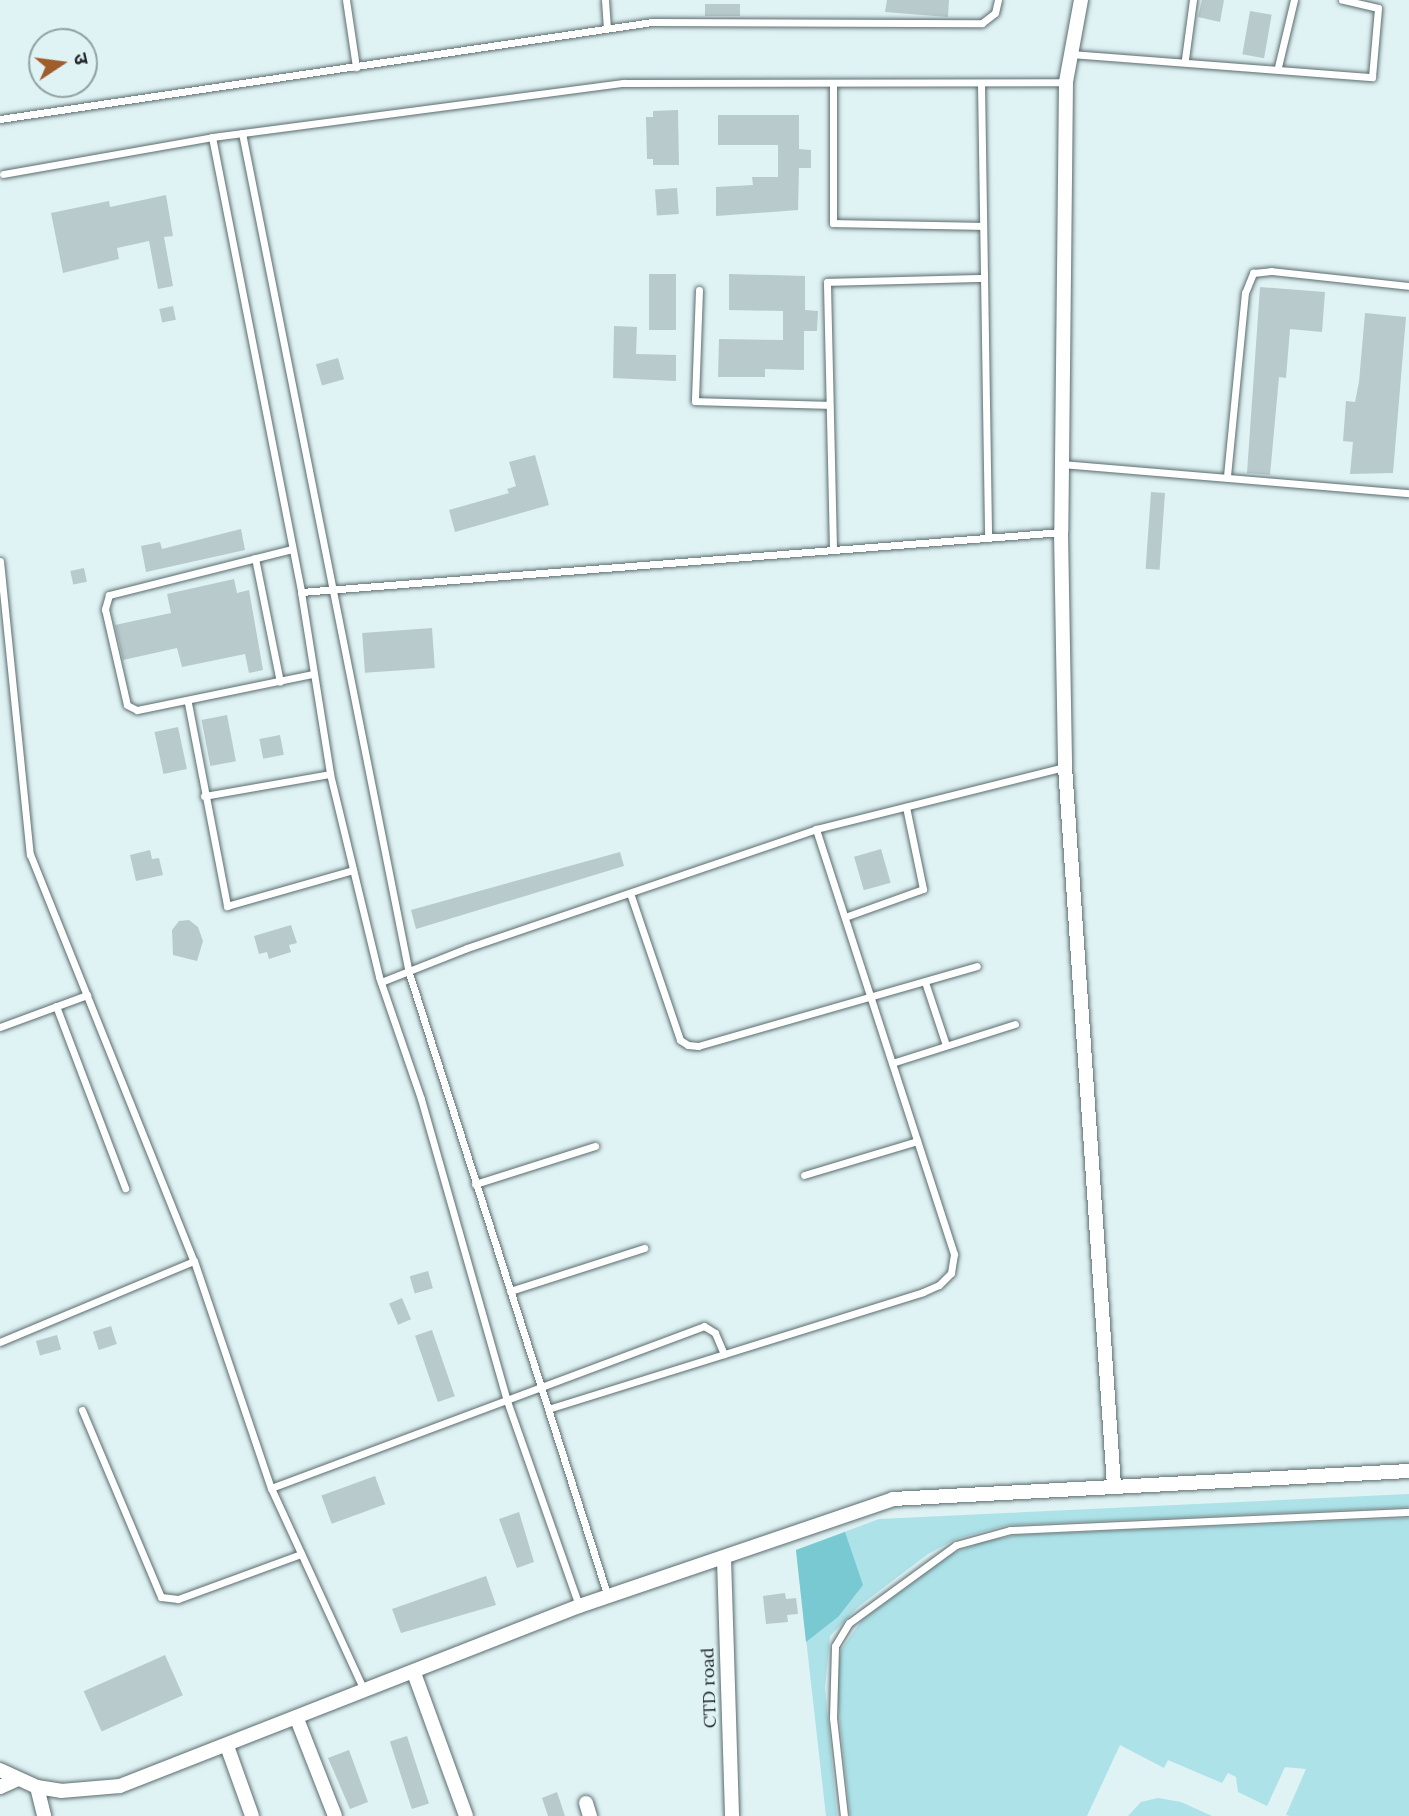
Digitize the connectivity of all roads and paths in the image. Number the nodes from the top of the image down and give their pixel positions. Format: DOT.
graph roads {
  1 [pos="346,0"];
  2 [pos="605,0"];
  3 [pos="998,0"];
  4 [pos="1081,0"];
  5 [pos="1193,0"];
  6 [pos="1294,0"];
  7 [pos="1342,0"];
  8 [pos="607,27"];
  9 [pos="1070,54"];
  10 [pos="1185,59"];
  11 [pos="356,67"];
  12 [pos="1278,67"];
  13 [pos="1066,82"];
  14 [pos="833,83"];
  15 [pos="981,84"];
  16 [pos="0,119"];
  17 [pos="242,133"];
  18 [pos="212,137"];
  19 [pos="3,174"];
  20 [pos="983,226"];
  21 [pos="984,278"];
  22 [pos="1409,286"];
  23 [pos="699,290"];
  24 [pos="829,405"];
  25 [pos="1062,464"];
  26 [pos="1227,476"];
  27 [pos="1409,493"];
  28 [pos="1061,532"];
  29 [pos="988,535"];
  30 [pos="292,549"];
  31 [pos="833,549"];
  32 [pos="255,558"];
  33 [pos="0,561"];
  34 [pos="332,590"];
  35 [pos="301,592"];
  36 [pos="313,674"];
  37 [pos="280,682"];
  38 [pos="188,703"];
  39 [pos="1065,766"];
  40 [pos="330,774"];
  41 [pos="204,796"];
  42 [pos="906,807"];
  43 [pos="816,829"];
  44 [pos="353,870"];
  45 [pos="630,893"];
  46 [pos="845,917"];
  47 [pos="977,966"];
  48 [pos="409,973"];
  49 [pos="381,982"];
  50 [pos="925,982"];
  51 [pos="87,995"];
  52 [pos="871,999"];
  53 [pos="56,1006"];
  54 [pos="1015,1024"];
  55 [pos="0,1027"];
  56 [pos="946,1045"];
  57 [pos="892,1063"];
  58 [pos="917,1141"];
  59 [pos="595,1146"];
  60 [pos="804,1175"];
  61 [pos="475,1184"];
  62 [pos="125,1188"];
  63 [pos="644,1248"];
  64 [pos="194,1261"];
  65 [pos="510,1291"];
  66 [pos="0,1342"];
  67 [pos="724,1354"];
  68 [pos="541,1388"];
  69 [pos="507,1401"];
  70 [pos="548,1409"];
  71 [pos="82,1410"];
  72 [pos="1409,1471"];
  73 [pos="1114,1485"];
  74 [pos="271,1488"];
  75 [pos="1409,1512"];
  76 [pos="301,1554"];
  77 [pos="724,1559"];
  78 [pos="608,1597"];
  79 [pos="579,1606"];
  80 [pos="414,1673"];
  81 [pos="363,1688"];
  82 [pos="298,1719"];
  83 [pos="227,1746"];
  84 [pos="0,1770"];
  85 [pos="16,1780"];
  86 [pos="0,1787"];
  87 [pos="37,1787"];
  88 [pos="44,1816"];
  89 [pos="252,1816"];
  90 [pos="335,1816"];
  91 [pos="466,1816"];
  92 [pos="732,1816"];
  93 [pos="844,1816"];
  1 -- 11 [label="lane"];
  2 -- 8 [label="lane"];
  3 -- 8 [label="lane"];
  4 -- 9 [label="street"];
  5 -- 10 [label="lane"];
  6 -- 12 [label="lane"];
  7 -- 12 [label="lane"];
  8 -- 11 [label="lane"];
  9 -- 10 [label="lane"];
  9 -- 13 [label="street"];
  10 -- 12 [label="lane"];
  11 -- 16 [label="lane"];
  13 -- 15 [label="lane"];
  13 -- 25 [label="street"];
  14 -- 15 [label="lane"];
  14 -- 17 [label="lane"];
  14 -- 20 [label="lane"];
  15 -- 20 [label="lane"];
  17 -- 18 [label="lane"];
  17 -- 34 [label="lane"];
  18 -- 19 [label="lane"];
  18 -- 30 [label="lane"];
  20 -- 21 [label="lane"];
  21 -- 24 [label="lane"];
  21 -- 29 [label="lane"];
  22 -- 26 [label="lane"];
  23 -- 24 [label="lane"];
  24 -- 31 [label="lane"];
  25 -- 26 [label="lane"];
  25 -- 28 [label="street"];
  26 -- 27 [label="lane"];
  28 -- 29 [label="lane"];
  28 -- 39 [label="street"];
  29 -- 31 [label="lane"];
  30 -- 32 [label="lane"];
  30 -- 35 [label="lane"];
  31 -- 34 [label="lane"];
  32 -- 37 [label="lane"];
  32 -- 38 [label="lane"];
  33 -- 51 [label="lane"];
  34 -- 35 [label="lane"];
  34 -- 48 [label="lane"];
  35 -- 36 [label="lane"];
  36 -- 37 [label="lane"];
  36 -- 40 [label="lane"];
  37 -- 38 [label="lane"];
  38 -- 41 [label="lane"];
  39 -- 42 [label="lane"];
  39 -- 73 [label="street"];
  40 -- 41 [label="lane"];
  40 -- 44 [label="lane"];
  41 -- 44 [label="lane"];
  42 -- 43 [label="lane"];
  42 -- 46 [label="lane"];
  43 -- 45 [label="lane"];
  43 -- 46 [label="lane"];
  44 -- 49 [label="lane"];
  45 -- 48 [label="lane"];
  45 -- 52 [label="lane"];
  46 -- 52 [label="lane"];
  47 -- 50 [label="lane"];
  48 -- 49 [label="lane"];
  48 -- 61 [label="lane"];
  49 -- 69 [label="lane"];
  50 -- 52 [label="lane"];
  50 -- 56 [label="lane"];
  51 -- 53 [label="lane"];
  51 -- 64 [label="lane"];
  52 -- 57 [label="lane"];
  53 -- 55 [label="lane"];
  53 -- 62 [label="lane"];
  54 -- 56 [label="lane"];
  56 -- 57 [label="lane"];
  57 -- 58 [label="lane"];
  58 -- 60 [label="lane"];
  58 -- 67 [label="lane"];
  59 -- 61 [label="lane"];
  61 -- 65 [label="lane"];
  63 -- 65 [label="lane"];
  64 -- 66 [label="lane"];
  64 -- 74 [label="lane"];
  65 -- 68 [label="lane"];
  67 -- 68 [label="lane"];
  67 -- 70 [label="lane"];
  68 -- 69 [label="lane"];
  68 -- 70 [label="lane"];
  69 -- 74 [label="lane"];
  69 -- 79 [label="lane"];
  70 -- 78 [label="lane"];
  71 -- 76 [label="lane"];
  72 -- 73 [label="street"];
  73 -- 77 [label="street"];
  74 -- 76 [label="lane"];
  75 -- 93 [label="lane"];
  76 -- 81 [label="lane"];
  77 -- 78 [label="street"];
  77 -- 92 [label="street, CTD road"];
  78 -- 79 [label="street"];
  79 -- 80 [label="street"];
  80 -- 81 [label="street"];
  80 -- 91 [label="street"];
  81 -- 82 [label="street"];
  82 -- 83 [label="street"];
  82 -- 90 [label="street"];
  83 -- 87 [label="street"];
  83 -- 89 [label="street"];
  84 -- 85 [label="street"];
  85 -- 86 [label="street"];
  85 -- 87 [label="street"];
  87 -- 88 [label="street"];
}
